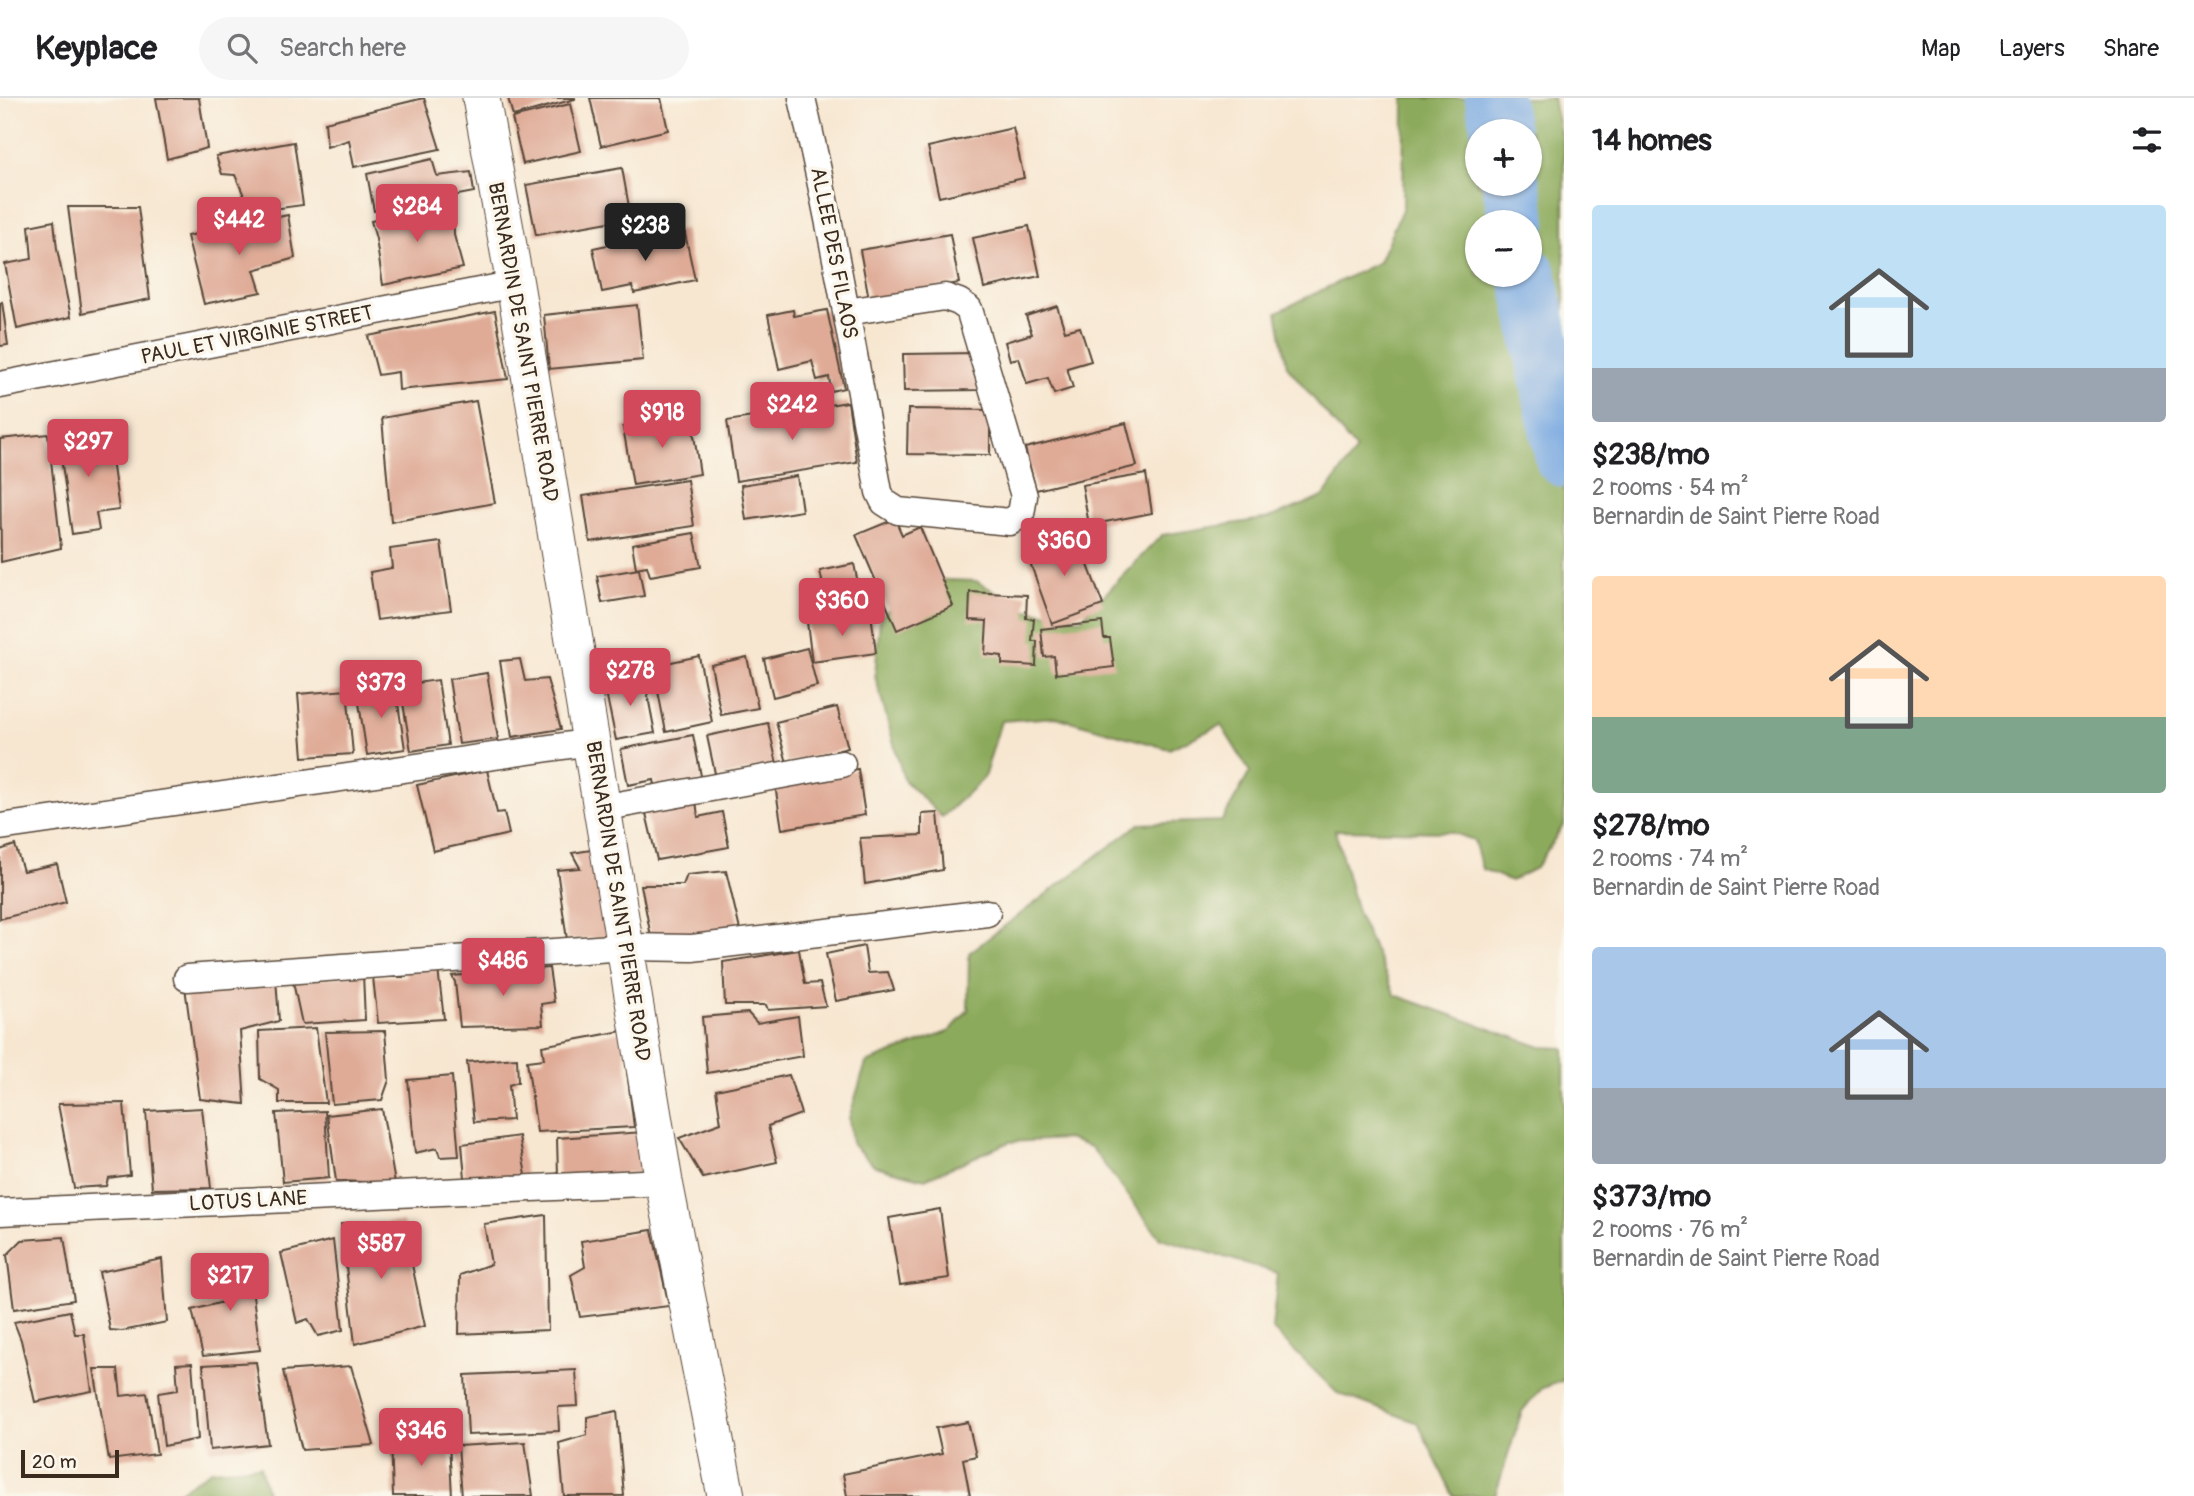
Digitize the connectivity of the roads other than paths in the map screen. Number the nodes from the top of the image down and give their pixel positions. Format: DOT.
graph roads {
  1 [pos="481,98"];
  2 [pos="803,98"];
  3 [pos="515,284"];
  4 [pos="846,312"];
  5 [pos="0,385"];
  6 [pos="591,743"];
  7 [pos="842,764"];
  8 [pos="602,808"];
  9 [pos="0,827"];
  10 [pos="987,913"];
  11 [pos="625,947"];
  12 [pos="187,978"];
  13 [pos="664,1182"];
  14 [pos="0,1212"];
  15 [pos="726,1496"];
  1 -- 3 [label="main road, BERNARDIN DE SAINT PIERRE ROAD"];
  2 -- 4 [label="street, ALLEE DES FILAOS"];
  3 -- 5 [label="street, PAUL ET VIRGINIE STREET"];
  3 -- 6 [label="main road, BERNARDIN DE SAINT PIERRE ROAD"];
  4 -- 4 [label="street, ALLEE DES FILAOS"];
  6 -- 8 [label="main road, BERNARDIN DE SAINT PIERRE ROAD"];
  6 -- 9 [label="street"];
  7 -- 8 [label="street"];
  8 -- 11 [label="main road, BERNARDIN DE SAINT PIERRE ROAD"];
  10 -- 11 [label="street"];
  11 -- 12 [label="street"];
  11 -- 13 [label="main road, BERNARDIN DE SAINT PIERRE ROAD"];
  13 -- 14 [label="street, LOTUS LANE"];
  13 -- 15 [label="main road, BERNARDIN DE SAINT PIERRE ROAD"];
}
